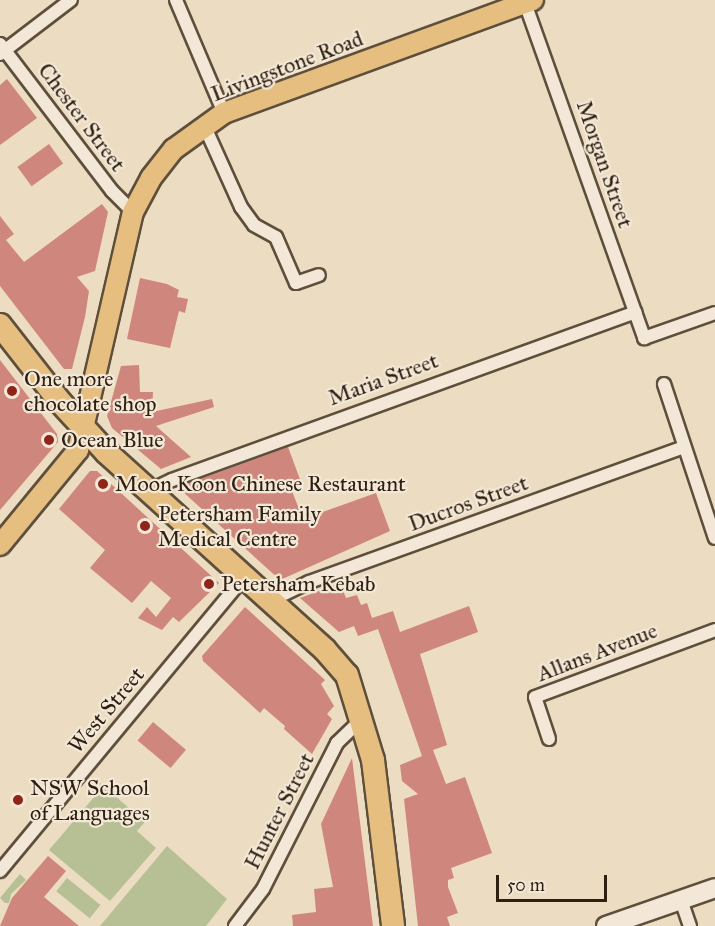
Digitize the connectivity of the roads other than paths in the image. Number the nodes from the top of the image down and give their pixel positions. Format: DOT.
graph roads {
  1 [pos="71,0"];
  2 [pos="176,0"];
  3 [pos="529,2"];
  4 [pos="2,50"];
  5 [pos="224,112"];
  6 [pos="204,125"];
  7 [pos="133,212"];
  8 [pos="319,275"];
  9 [pos="634,312"];
  10 [pos="715,314"];
  11 [pos="0,325"];
  12 [pos="664,384"];
  13 [pos="83,427"];
  14 [pos="682,448"];
  15 [pos="149,491"];
  16 [pos="715,538"];
  17 [pos="0,545"];
  18 [pos="244,577"];
  19 [pos="270,602"];
  20 [pos="715,630"];
  21 [pos="363,718"];
  22 [pos="549,739"];
  23 [pos="0,871"];
  24 [pos="715,888"];
  25 [pos="681,900"];
  26 [pos="235,926"];
  27 [pos="393,926"];
  28 [pos="606,926"];
  29 [pos="690,926"];
  1 -- 4 [label="street"];
  2 -- 5 [label="street"];
  3 -- 5 [label="main road, Livingstone Road"];
  3 -- 9 [label="street, Morgan Street"];
  4 -- 7 [label="street, Chester Street"];
  5 -- 6 [label="main road, Livingstone Road"];
  6 -- 7 [label="main road, Livingstone Road"];
  6 -- 8 [label="street"];
  7 -- 13 [label="main road, Livingstone Road"];
  9 -- 10 [label="street, Morgan Street"];
  9 -- 15 [label="street, Maria Street"];
  11 -- 13 [label="highway"];
  12 -- 14 [label="street"];
  13 -- 15 [label="highway"];
  13 -- 17 [label="main road, Livingstone Road"];
  14 -- 16 [label="street"];
  14 -- 19 [label="street, Ducros Street"];
  15 -- 18 [label="highway"];
  18 -- 19 [label="highway"];
  18 -- 23 [label="street, West Street"];
  19 -- 21 [label="highway"];
  20 -- 22 [label="street, Allans Avenue"];
  21 -- 26 [label="street, Hunter Street"];
  21 -- 27 [label="highway"];
  24 -- 25 [label="street"];
  25 -- 28 [label="street"];
  25 -- 29 [label="street"];
}
